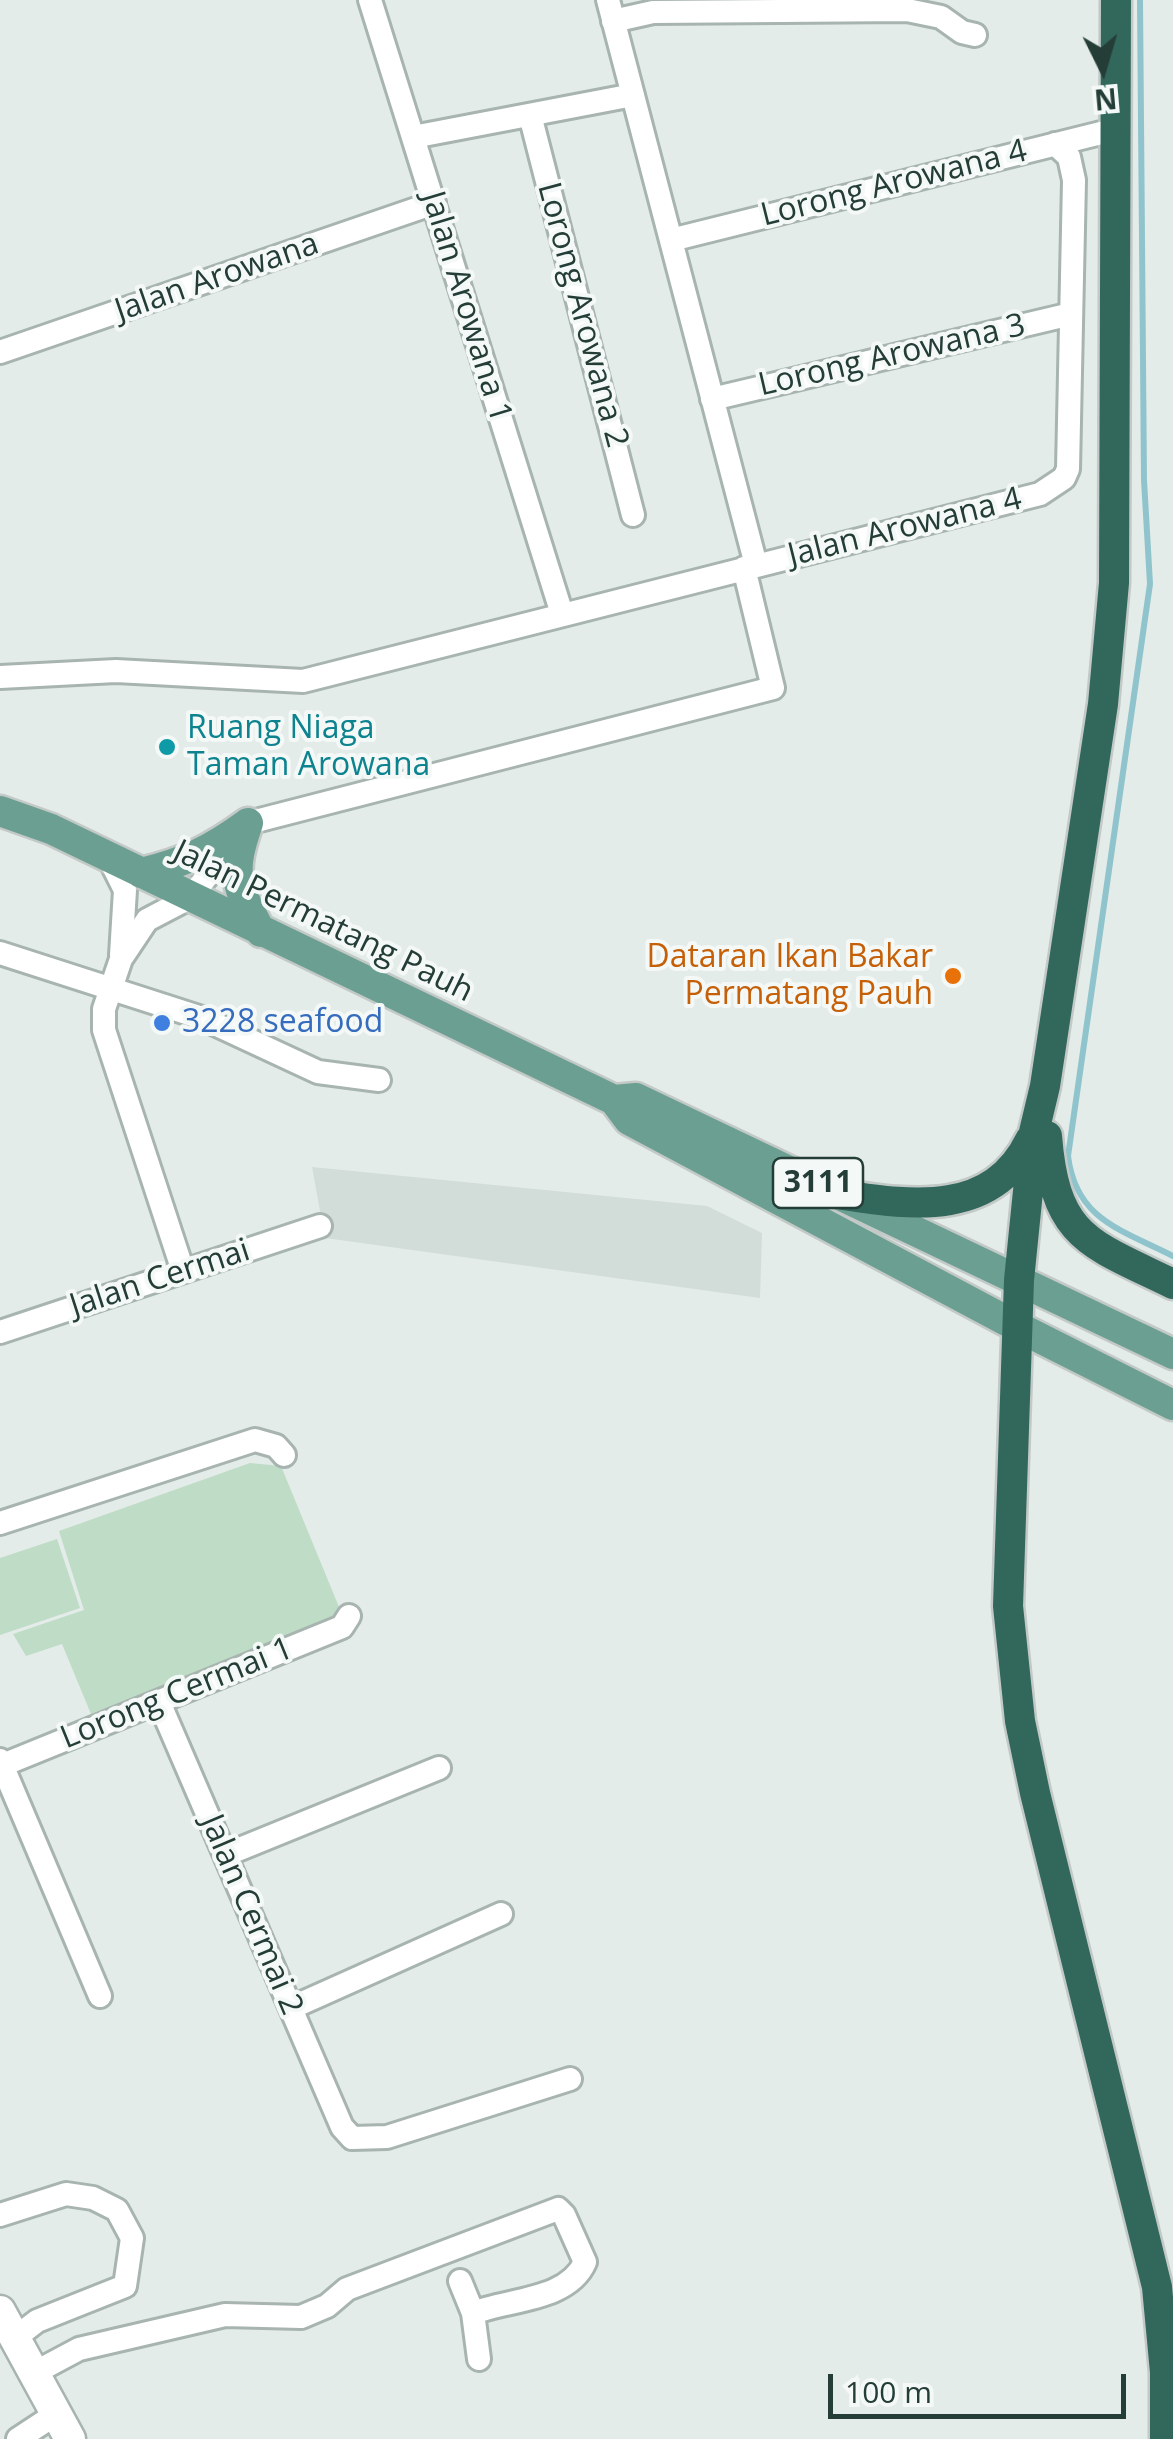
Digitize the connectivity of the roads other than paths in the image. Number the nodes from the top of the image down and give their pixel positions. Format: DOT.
graph roads {
  1 [pos="370,0"];
  2 [pos="1116,0"];
  3 [pos="610,11"];
  4 [pos="975,35"];
  5 [pos="633,95"];
  6 [pos="530,115"];
  7 [pos="1117,129"];
  8 [pos="413,136"];
  9 [pos="1055,144"];
  10 [pos="434,204"];
  11 [pos="671,240"];
  12 [pos="1071,314"];
  13 [pos="0,352"];
  14 [pos="712,398"];
  15 [pos="633,514"];
  16 [pos="750,567"];
  17 [pos="562,614"];
  18 [pos="0,677"];
  19 [pos="0,811"];
  20 [pos="248,823"];
  21 [pos="108,856"];
  22 [pos="141,873"];
  23 [pos="190,897"];
  24 [pos="262,932"];
  25 [pos="0,952"];
  26 [pos="121,959"];
  27 [pos="111,986"];
  28 [pos="379,1080"];
  29 [pos="1044,1086"];
  30 [pos="614,1100"];
  31 [pos="1034,1132"];
  32 [pos="843,1195"];
  33 [pos="320,1226"];
  34 [pos="183,1271"];
  35 [pos="1020,1280"];
  36 [pos="1173,1284"];
  37 [pos="0,1306"];
  38 [pos="1018,1327"];
  39 [pos="4,1330"];
  40 [pos="1173,1354"];
  41 [pos="1173,1405"];
  42 [pos="284,1455"];
  43 [pos="0,1524"];
  44 [pos="349,1616"];
  45 [pos="159,1702"];
  46 [pos="1,1764"];
  47 [pos="439,1768"];
  48 [pos="225,1855"];
  49 [pos="501,1914"];
  50 [pos="100,1996"];
  51 [pos="291,2008"];
  52 [pos="570,2079"];
  53 [pos="0,2216"];
  54 [pos="460,2281"];
  55 [pos="473,2313"];
  56 [pos="6,2327"];
  57 [pos="479,2359"];
  58 [pos="34,2373"];
  59 [pos="63,2426"];
  60 [pos="18,2439"];
  61 [pos="1165,2439"];
  1 -- 8 [label="street, Jalan Arowana 1"];
  2 -- 7 [label="highway"];
  3 -- 4 [label="street"];
  3 -- 5 [label="street"];
  5 -- 6 [label="street"];
  5 -- 11 [label="street"];
  6 -- 8 [label="street"];
  6 -- 15 [label="street, Lorong Arowana 2"];
  7 -- 9 [label="street, Lorong Arowana 4"];
  7 -- 29 [label="highway"];
  8 -- 10 [label="street, Jalan Arowana 1"];
  9 -- 11 [label="street, Lorong Arowana 4"];
  9 -- 12 [label="street, Jalan Arowana 4"];
  10 -- 13 [label="street, Jalan Arowana"];
  10 -- 17 [label="street, Jalan Arowana 1"];
  11 -- 14 [label="street"];
  12 -- 14 [label="street, Lorong Arowana 3"];
  12 -- 16 [label="street, Jalan Arowana 4"];
  14 -- 16 [label="street"];
  16 -- 17 [label="street, Jalan Arowana 4"];
  16 -- 20 [label="street"];
  17 -- 18 [label="street, Jalan Arowana 4"];
  19 -- 21 [label="main road, Jalan Permatang Pauh / 3111"];
  20 -- 22 [label="main road"];
  20 -- 23 [label="street"];
  20 -- 24 [label="main road"];
  21 -- 22 [label="main road, Jalan Permatang Pauh / 3111"];
  21 -- 26 [label="street"];
  22 -- 23 [label="main road, Jalan Permatang Pauh / 3111"];
  23 -- 24 [label="main road, Jalan Permatang Pauh / 3111"];
  23 -- 26 [label="street"];
  24 -- 30 [label="main road, Jalan Permatang Pauh / 3111"];
  25 -- 27 [label="street"];
  26 -- 27 [label="street"];
  27 -- 28 [label="street"];
  27 -- 34 [label="street"];
  29 -- 31 [label="highway"];
  29 -- 36 [label="highway"];
  30 -- 32 [label="main road, Jalan Permatang Pauh / 3111"];
  30 -- 38 [label="main road, Jalan Permatang Pauh / 3111"];
  31 -- 32 [label="highway"];
  31 -- 35 [label="highway"];
  32 -- 35 [label="main road, Jalan Permatang Pauh / 3111"];
  33 -- 34 [label="street, Jalan Cermai"];
  34 -- 39 [label="street, Jalan Cermai"];
  35 -- 38 [label="highway"];
  35 -- 40 [label="main road, Jalan Permatang Pauh / 3111"];
  37 -- 39 [label="street"];
  38 -- 41 [label="main road, Jalan Permatang Pauh / 3111"];
  38 -- 61 [label="highway"];
  42 -- 43 [label="street"];
  44 -- 45 [label="street, Lorong Cermai 1"];
  45 -- 46 [label="street, Lorong Cermai 1"];
  45 -- 48 [label="street, Jalan Cermai 2"];
  46 -- 50 [label="street"];
  47 -- 48 [label="street"];
  48 -- 51 [label="street, Jalan Cermai 2"];
  49 -- 51 [label="street"];
  51 -- 52 [label="street, Jalan Cermai 2"];
  53 -- 56 [label="street"];
  54 -- 55 [label="street"];
  55 -- 57 [label="street"];
  55 -- 58 [label="street"];
  56 -- 58 [label="street"];
  58 -- 59 [label="street"];
  59 -- 60 [label="street"];
}
